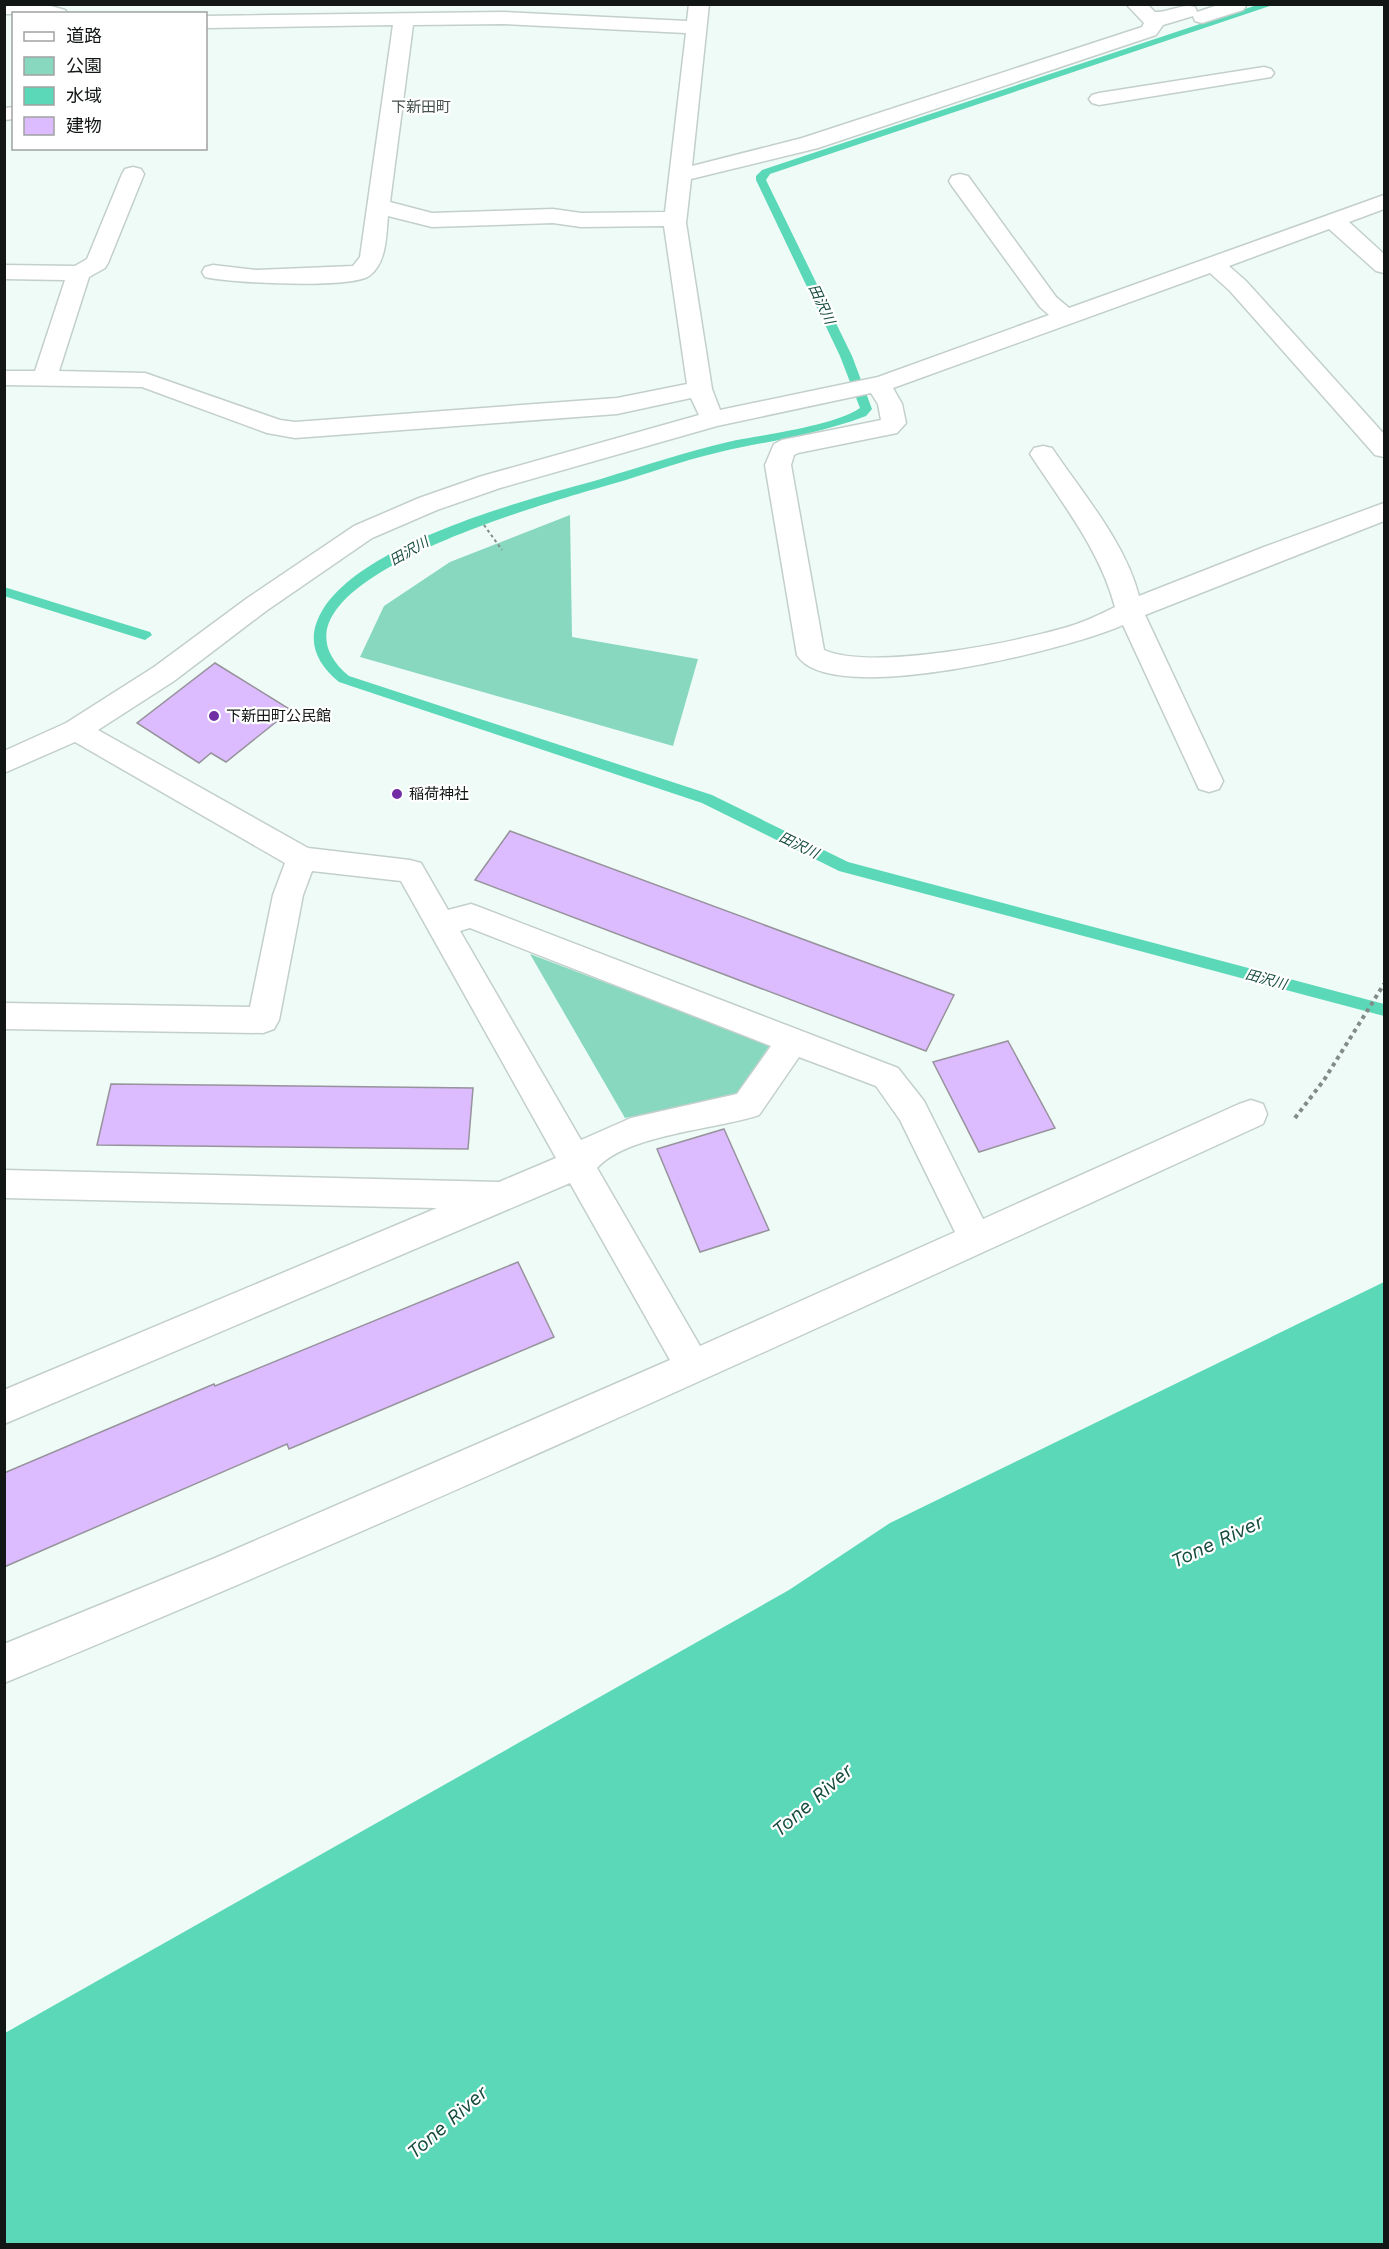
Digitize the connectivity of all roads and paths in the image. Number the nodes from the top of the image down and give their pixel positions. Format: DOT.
graph roads {
  1 [pos="699,4"];
  2 [pos="1136,4"];
  3 [pos="1236,6"];
  4 [pos="4,8"];
  5 [pos="50,12"];
  6 [pos="1157,19"];
  7 [pos="404,20"];
  8 [pos="207,22"];
  9 [pos="696,27"];
  10 [pos="1264,73"];
  11 [pos="1099,99"];
  12 [pos="680,173"];
  13 [pos="133,174"];
  14 [pos="960,181"];
  15 [pos="1384,202"];
  16 [pos="377,209"];
  17 [pos="675,219"];
  18 [pos="1332,221"];
  19 [pos="1214,264"];
  20 [pos="1384,266"];
  21 [pos="4,272"];
  22 [pos="213,272"];
  23 [pos="79,273"];
  24 [pos="1065,317"];
  25 [pos="4,378"];
  26 [pos="45,378"];
  27 [pos="878,384"];
  28 [pos="700,389"];
  29 [pos="714,419"];
  30 [pos="1384,449"];
  31 [pos="1043,454"];
  32 [pos="1384,511"];
  33 [pos="483,525"];
  34 [pos="502,550"];
  35 [pos="1130,612"];
  36 [pos="76,730"];
  37 [pos="4,763"];
  38 [pos="1209,781"];
  39 [pos="302,859"];
  40 [pos="440,924"];
  41 [pos="1384,984"];
  42 [pos="4,1016"];
  43 [pos="793,1040"];
  44 [pos="1324,1080"];
  45 [pos="1251,1114"];
  46 [pos="579,1164"];
  47 [pos="4,1184"];
  48 [pos="505,1196"];
  49 [pos="976,1240"];
  50 [pos="693,1367"];
  51 [pos="4,1407"];
  52 [pos="4,1664"];
  1 -- 9 [label="street"];
  2 -- 6 [label="street"];
  3 -- 6 [label="street"];
  4 -- 5 [label="street"];
  6 -- 12 [label="street"];
  7 -- 8 [label="street"];
  7 -- 9 [label="street"];
  7 -- 16 [label="street"];
  9 -- 12 [label="street"];
  10 -- 11 [label="street"];
  12 -- 17 [label="street"];
  13 -- 23 [label="street"];
  14 -- 24 [label="street"];
  15 -- 18 [label="street"];
  16 -- 17 [label="street"];
  16 -- 22 [label="street"];
  17 -- 28 [label="street"];
  18 -- 19 [label="street"];
  18 -- 20 [label="street"];
  19 -- 24 [label="street"];
  19 -- 30 [label="street"];
  21 -- 23 [label="street"];
  23 -- 26 [label="street"];
  24 -- 27 [label="street"];
  25 -- 26 [label="street"];
  26 -- 28 [label="street"];
  27 -- 29 [label="street"];
  27 -- 35 [label="street"];
  28 -- 29 [label="street"];
  29 -- 36 [label="street"];
  31 -- 35 [label="street"];
  32 -- 35 [label="street"];
  33 -- 34 [label="path"];
  35 -- 38 [label="street"];
  36 -- 37 [label="street"];
  36 -- 39 [label="street"];
  39 -- 40 [label="street"];
  39 -- 42 [label="street"];
  40 -- 43 [label="street"];
  40 -- 46 [label="street"];
  41 -- 44 [label="path"];
  43 -- 46 [label="street"];
  43 -- 49 [label="street"];
  45 -- 49 [label="street"];
  46 -- 48 [label="street"];
  46 -- 50 [label="street"];
  47 -- 48 [label="street"];
  48 -- 51 [label="street"];
  49 -- 50 [label="street"];
  50 -- 52 [label="street"];
}
